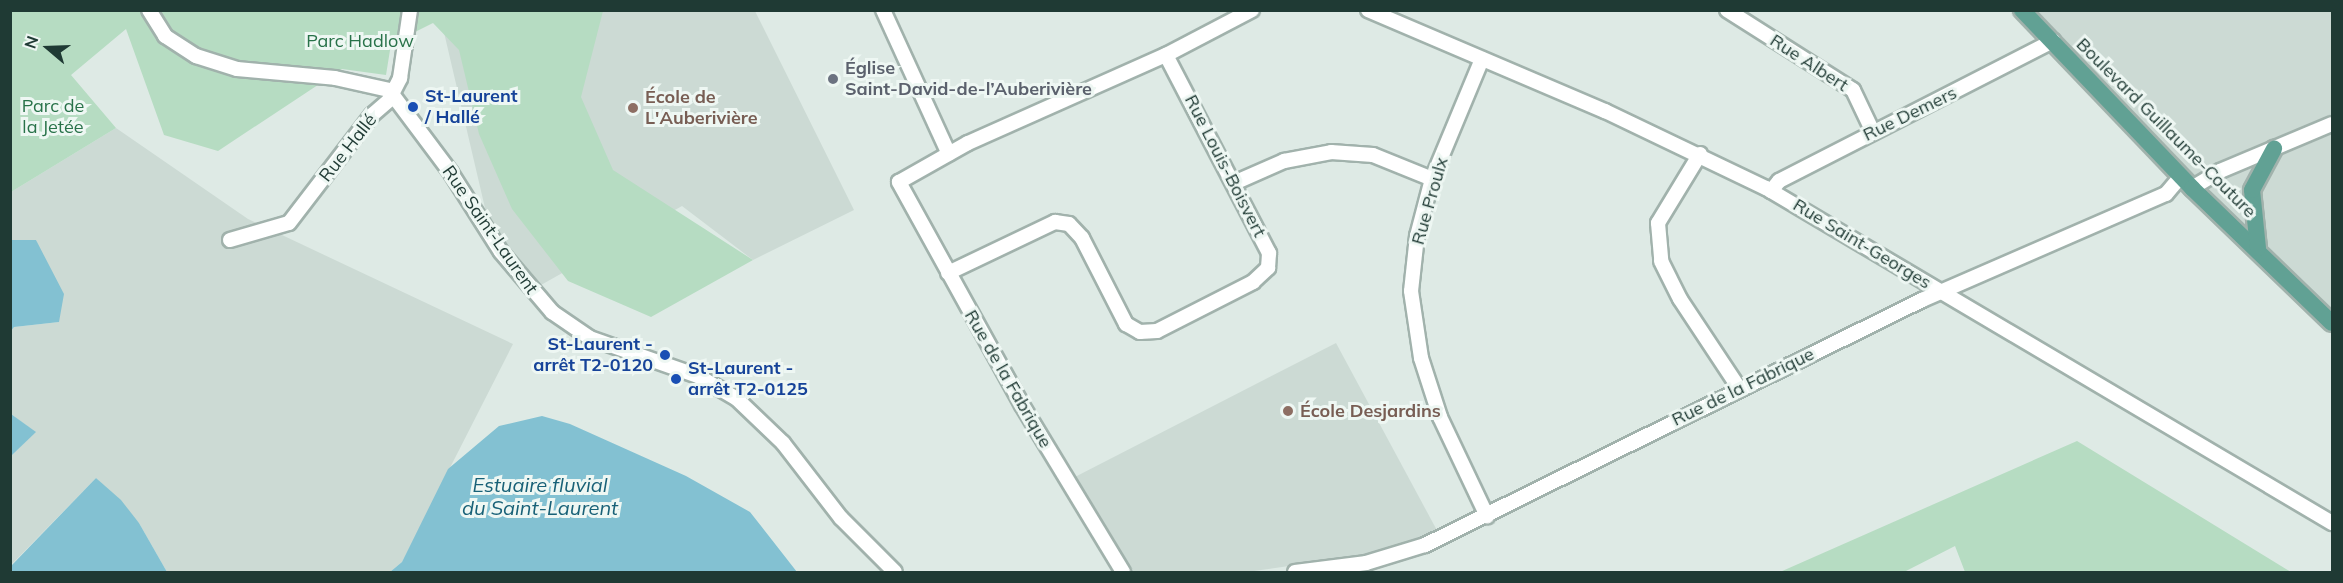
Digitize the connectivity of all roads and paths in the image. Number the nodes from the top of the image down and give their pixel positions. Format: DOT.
graph roads {
  1 [pos="149,10"];
  2 [pos="410,10"];
  3 [pos="883,10"];
  4 [pos="1252,10"];
  5 [pos="1368,10"];
  6 [pos="1727,10"];
  7 [pos="2022,10"];
  8 [pos="2053,41"];
  9 [pos="1166,55"];
  10 [pos="1482,59"];
  11 [pos="391,96"];
  12 [pos="2332,124"];
  13 [pos="1873,132"];
  14 [pos="2274,149"];
  15 [pos="949,154"];
  16 [pos="1700,154"];
  17 [pos="1432,178"];
  18 [pos="2186,182"];
  19 [pos="1234,183"];
  20 [pos="1771,191"];
  21 [pos="230,240"];
  22 [pos="2258,248"];
  23 [pos="948,273"];
  24 [pos="1941,291"];
  25 [pos="2332,323"];
  26 [pos="1739,388"];
  27 [pos="1487,516"];
  28 [pos="2332,523"];
  29 [pos="1368,568"];
  30 [pos="895,573"];
  31 [pos="1123,573"];
  32 [pos="1295,573"];
  1 -- 11 [label="street, Rue Saint-Laurent"];
  2 -- 11 [label="street, Rue Hallé"];
  3 -- 15 [label="street"];
  4 -- 9 [label="street"];
  5 -- 10 [label="street, Rue Saint-Georges"];
  6 -- 13 [label="street, Rue Albert"];
  7 -- 8 [label="main road, Boulevard Guillaume-Couture"];
  8 -- 13 [label="street, Rue Demers"];
  8 -- 18 [label="main road, Boulevard Guillaume-Couture"];
  9 -- 15 [label="street"];
  9 -- 19 [label="street, Rue Louis-Boisvert"];
  10 -- 16 [label="street, Rue Saint-Georges"];
  10 -- 17 [label="street, Rue Proulx"];
  11 -- 21 [label="street, Rue Hallé"];
  11 -- 30 [label="street, Rue Saint-Laurent"];
  12 -- 14 [label="street, Rue de la Fabrique"];
  13 -- 20 [label="street, Rue Demers"];
  14 -- 18 [label="street, Rue de la Fabrique"];
  14 -- 22 [label="main road"];
  15 -- 23 [label="street, Rue de la Fabrique"];
  16 -- 20 [label="street, Rue Saint-Georges"];
  16 -- 26 [label="street"];
  17 -- 19 [label="street"];
  17 -- 27 [label="street, Rue Proulx"];
  18 -- 22 [label="main road, Boulevard Guillaume-Couture"];
  18 -- 24 [label="street, Rue de la Fabrique"];
  19 -- 23 [label="street, Rue Louis-Boisvert"];
  20 -- 24 [label="street, Rue Saint-Georges"];
  22 -- 25 [label="main road, Boulevard Guillaume-Couture"];
  23 -- 31 [label="street, Rue de la Fabrique"];
  24 -- 26 [label="street, Rue de la Fabrique"];
  24 -- 28 [label="street, Rue Saint-Georges"];
  26 -- 27 [label="street, Rue de la Fabrique"];
  27 -- 29 [label="street, Rue de la Fabrique"];
  29 -- 32 [label="street, Rue de la Fabrique"];
}
